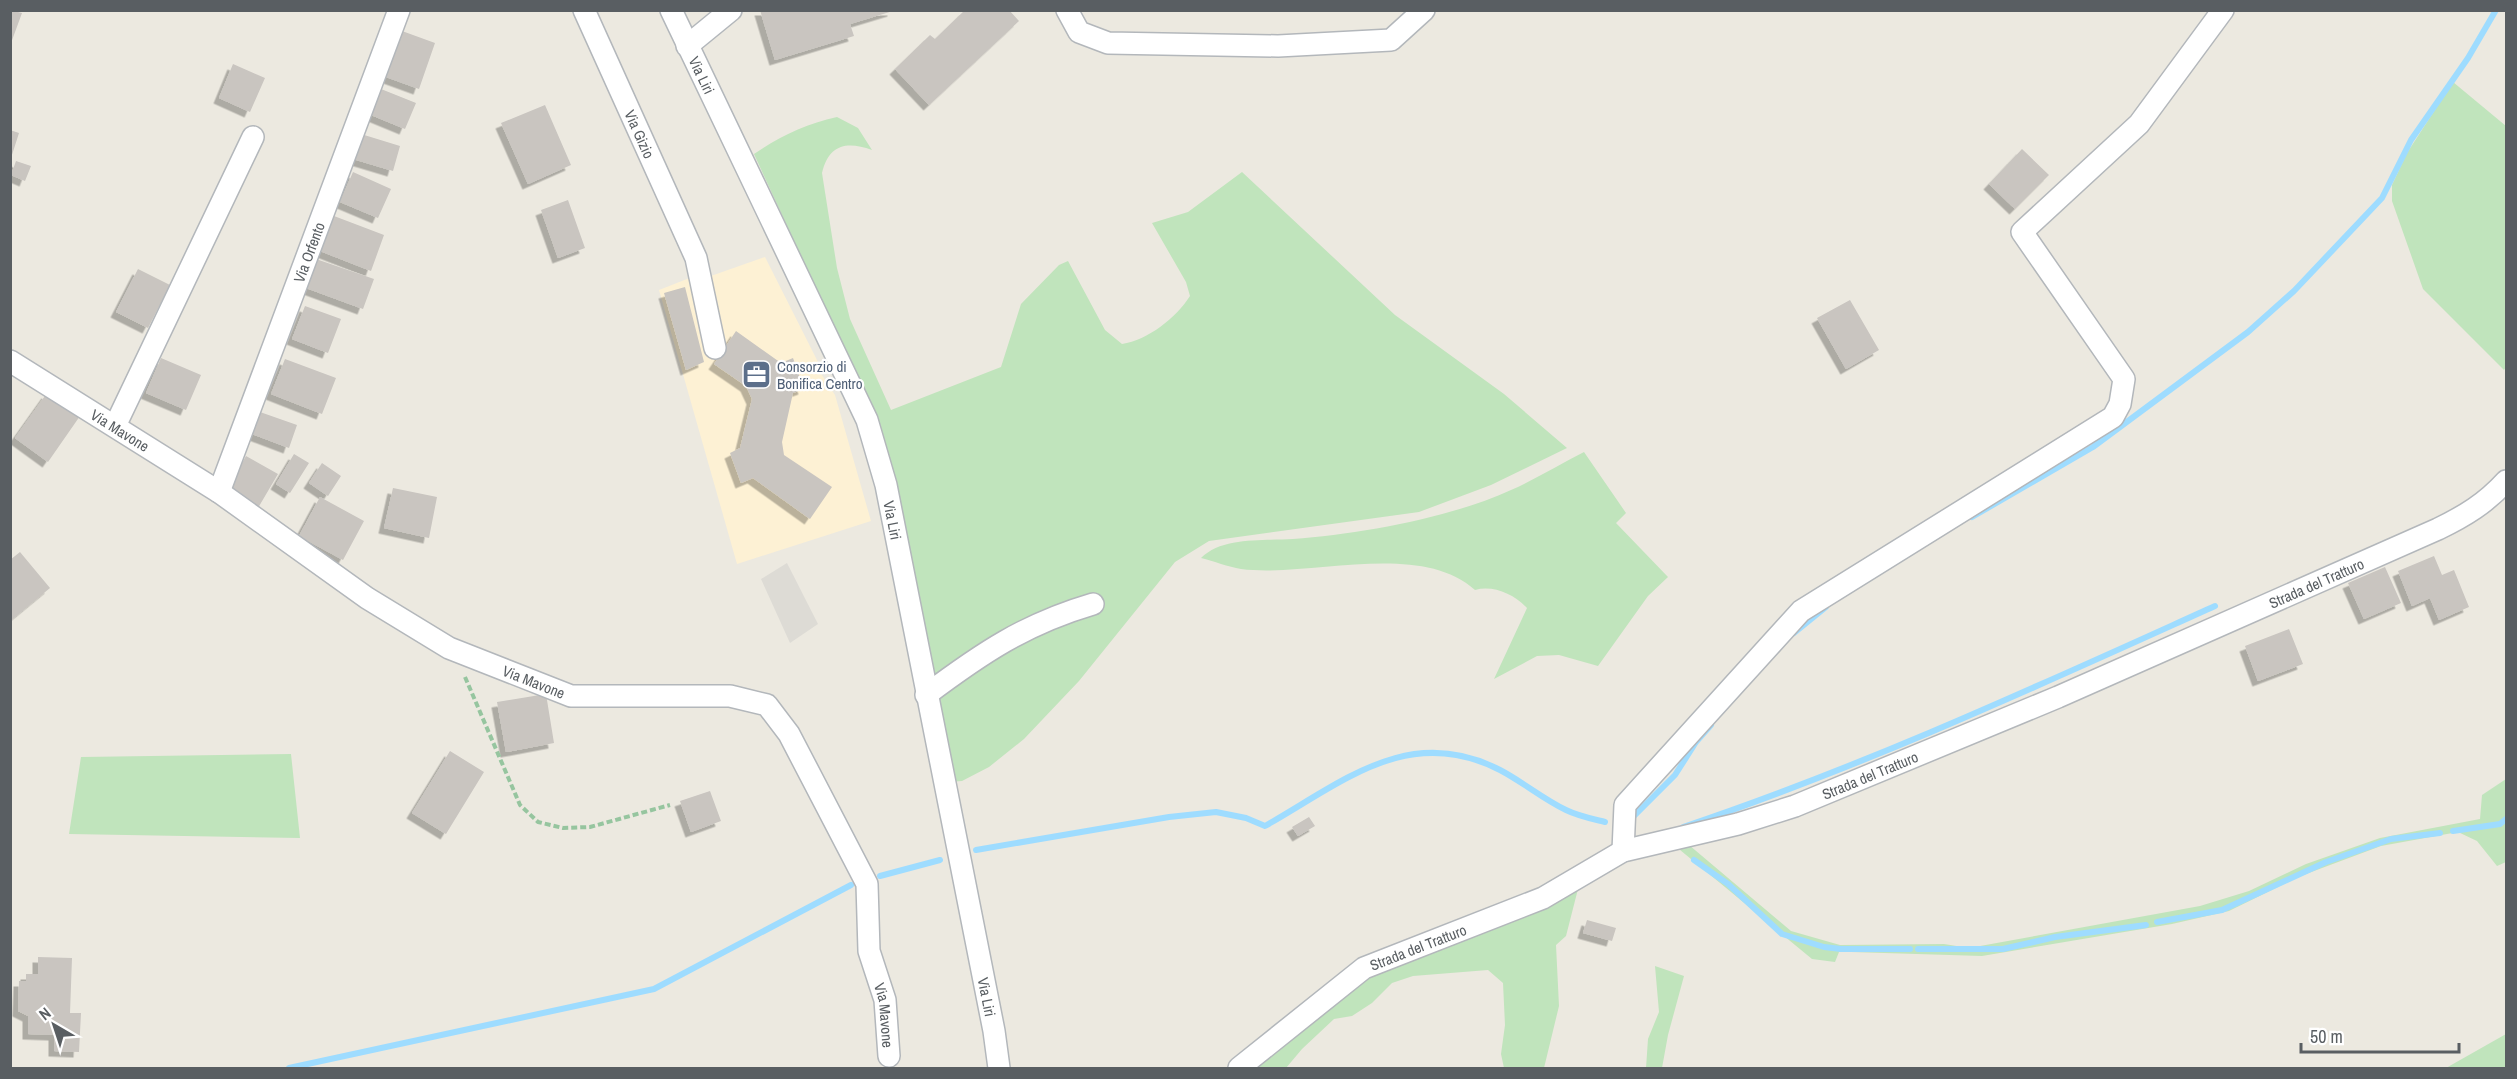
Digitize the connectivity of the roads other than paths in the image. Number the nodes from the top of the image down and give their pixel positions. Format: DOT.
graph roads {
  1 [pos="399,10"];
  2 [pos="584,10"];
  3 [pos="671,10"];
  4 [pos="731,10"];
  5 [pos="1067,10"];
  6 [pos="1424,10"];
  7 [pos="2223,10"];
  8 [pos="687,46"];
  9 [pos="253,137"];
  10 [pos="715,348"];
  11 [pos="10,361"];
  12 [pos="115,426"];
  13 [pos="2506,481"];
  14 [pos="219,492"];
  15 [pos="1093,604"];
  16 [pos="926,695"];
  17 [pos="1623,851"];
  18 [pos="889,1056"];
  19 [pos="999,1068"];
  20 [pos="1239,1068"];
  1 -- 14 [label="street, Via Orfento"];
  2 -- 10 [label="street, Via Gizio"];
  3 -- 8 [label="street, Via Liri"];
  4 -- 8 [label="street"];
  5 -- 6 [label="street"];
  7 -- 17 [label="street"];
  8 -- 16 [label="street, Via Liri"];
  9 -- 12 [label="street"];
  11 -- 12 [label="street, Via Mavone"];
  12 -- 14 [label="street, Via Mavone"];
  13 -- 17 [label="street, Strada del Tratturo"];
  14 -- 18 [label="street, Via Mavone"];
  15 -- 16 [label="street"];
  16 -- 19 [label="street, Via Liri"];
  17 -- 20 [label="street, Strada del Tratturo"];
}
